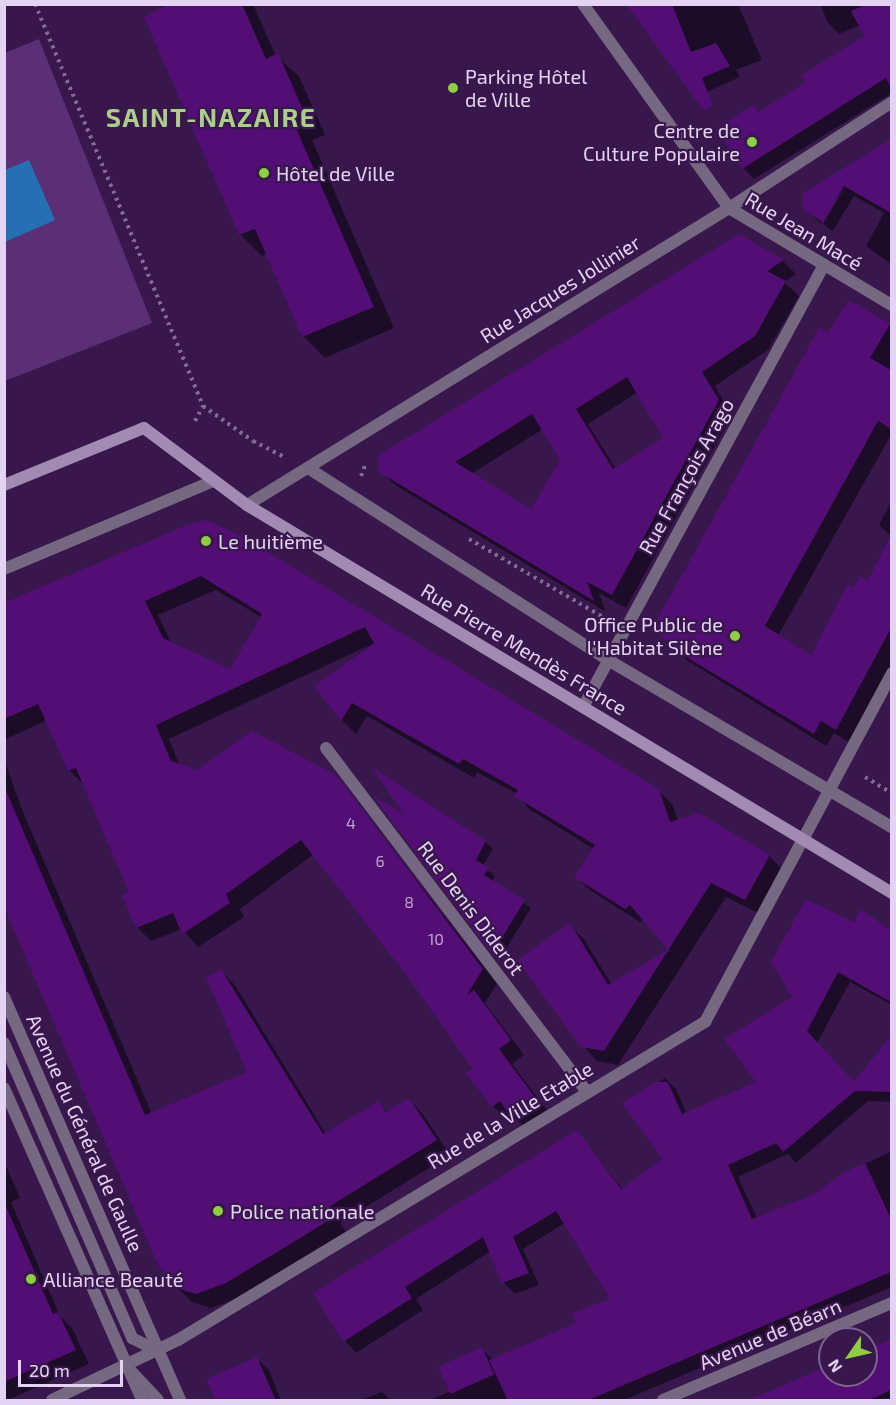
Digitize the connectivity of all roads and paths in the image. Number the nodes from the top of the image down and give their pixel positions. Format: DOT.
graph roads {
  1 [pos="35,4"];
  2 [pos="583,4"];
  3 [pos="891,102"];
  4 [pos="729,208"];
  5 [pos="824,265"];
  6 [pos="891,305"];
  7 [pos="203,406"];
  8 [pos="195,421"];
  9 [pos="366,463"];
  10 [pos="308,468"];
  11 [pos="213,481"];
  12 [pos="371,482"];
  13 [pos="4,485"];
  14 [pos="247,505"];
  15 [pos="462,535"];
  16 [pos="4,569"];
  17 [pos="603,617"];
  18 [pos="608,660"];
  19 [pos="891,673"];
  20 [pos="583,707"];
  21 [pos="326,748"];
  22 [pos="865,777"];
  23 [pos="828,790"];
  24 [pos="891,793"];
  25 [pos="891,827"];
  26 [pos="802,839"];
  27 [pos="891,892"];
  28 [pos="4,997"];
  29 [pos="4,1043"];
  30 [pos="4,1088"];
  31 [pos="586,1091"];
  32 [pos="891,1303"];
  33 [pos="158,1351"];
  34 [pos="127,1366"];
  35 [pos="52,1401"];
  36 [pos="142,1401"];
  37 [pos="158,1401"];
  38 [pos="180,1401"];
  39 [pos="663,1401"];
  1 -- 7 [label="path"];
  2 -- 4 [label="street"];
  3 -- 4 [label="street, Rue Jacques Jollinier"];
  4 -- 5 [label="street, Rue Jean Macé"];
  4 -- 10 [label="street, Rue Jacques Jollinier"];
  5 -- 6 [label="street, Rue Jean Macé"];
  5 -- 18 [label="street, Rue François Arago"];
  7 -- 8 [label="path"];
  7 -- 10 [label="path"];
  9 -- 12 [label="path"];
  10 -- 14 [label="street, Rue Jacques Jollinier"];
  10 -- 18 [label="street"];
  11 -- 13 [label="main road, Rue Pierre Mendès France"];
  11 -- 14 [label="main road, Rue Pierre Mendès France"];
  11 -- 16 [label="street"];
  14 -- 20 [label="main road, Rue Pierre Mendès France"];
  15 -- 17 [label="path"];
  18 -- 20 [label="street, Rue François Arago"];
  18 -- 23 [label="street"];
  19 -- 23 [label="street, Rue de la Ville Etable"];
  20 -- 26 [label="main road, Rue Pierre Mendès France"];
  21 -- 31 [label="street, Rue Denis Diderot"];
  22 -- 24 [label="path"];
  23 -- 25 [label="street"];
  23 -- 26 [label="street, Rue de la Ville Etable"];
  26 -- 27 [label="main road, Rue Pierre Mendès France"];
  26 -- 31 [label="street, Rue de la Ville Etable"];
  28 -- 33 [label="street, Avenue du Général de Gaulle"];
  29 -- 33 [label="street, Avenue du Général de Gaulle"];
  30 -- 34 [label="street"];
  31 -- 33 [label="street, Rue de la Ville Etable"];
  32 -- 39 [label="street, Avenue de Béarn"];
  33 -- 34 [label="street, Rue de la Ville Etable"];
  33 -- 38 [label="street, Avenue du Général de Gaulle"];
  34 -- 35 [label="street, Rue de la Ville Etable"];
  34 -- 36 [label="street"];
  34 -- 37 [label="street"];
}
